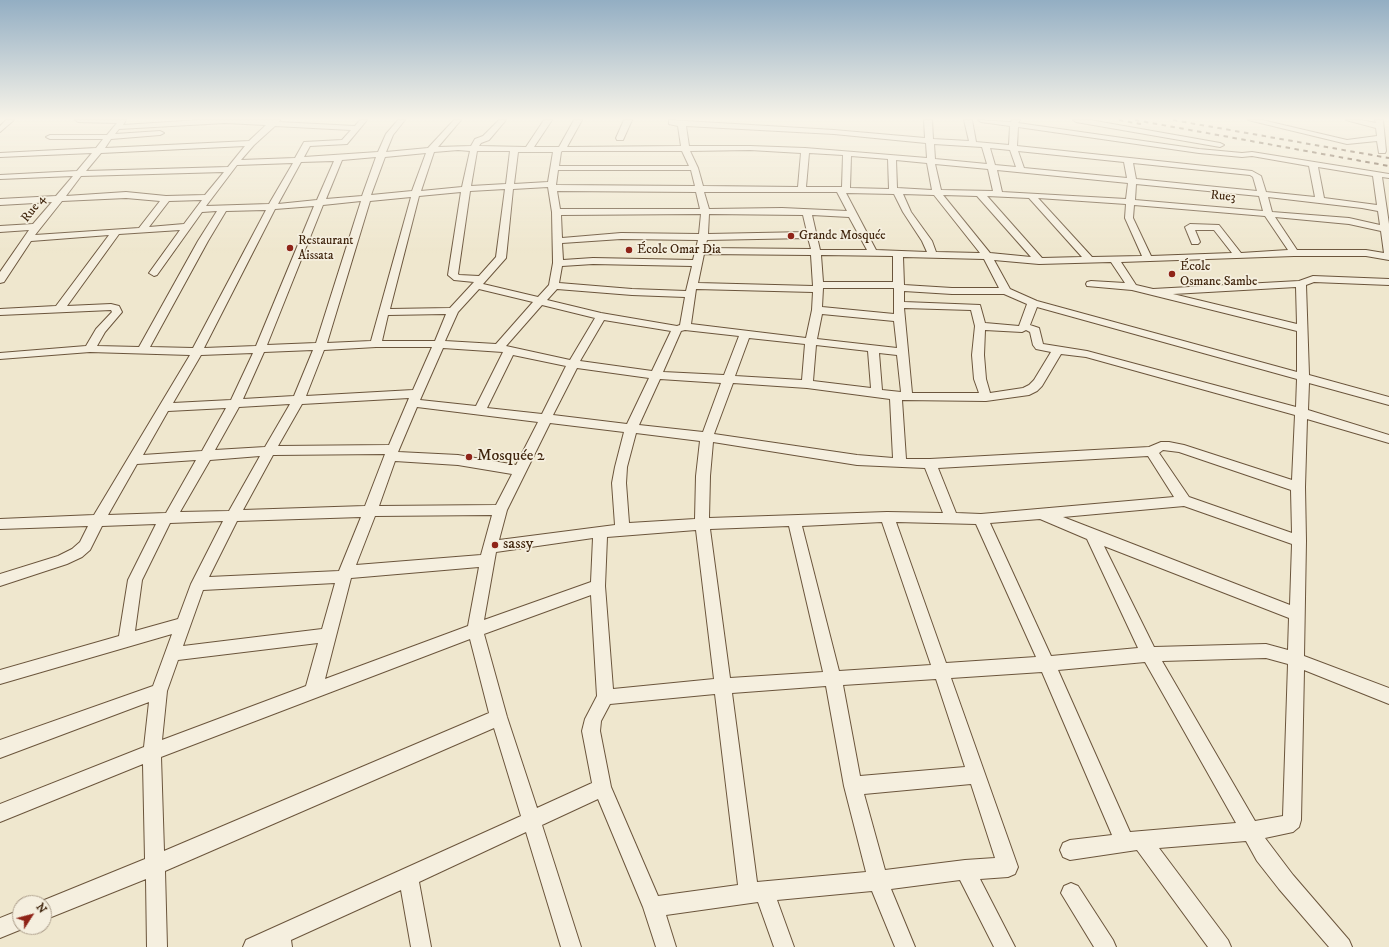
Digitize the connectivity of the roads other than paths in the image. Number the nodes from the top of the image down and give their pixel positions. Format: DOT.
graph roads {
  1 [pos="87,164"];
  2 [pos="257,164"];
  3 [pos="295,164"];
  4 [pos="336,164"];
  5 [pos="378,164"];
  6 [pos="426,164"];
  7 [pos="471,164"];
  8 [pos="513,164"];
  9 [pos="556,164"];
  10 [pos="692,164"];
  11 [pos="804,164"];
  12 [pos="846,164"];
  13 [pos="893,164"];
  14 [pos="932,164"];
  15 [pos="958,164"];
  16 [pos="1019,164"];
  17 [pos="1132,164"];
  18 [pos="1199,164"];
  19 [pos="1313,164"];
  20 [pos="1314,164"];
  21 [pos="234,166"];
  22 [pos="992,167"];
  23 [pos="555,168"];
  24 [pos="694,168"];
  25 [pos="1021,170"];
  26 [pos="79,174"];
  27 [pos="1377,174"];
  28 [pos="1389,176"];
  29 [pos="0,178"];
  30 [pos="1132,181"];
  31 [pos="511,186"];
  32 [pos="552,186"];
  33 [pos="699,188"];
  34 [pos="466,189"];
  35 [pos="802,189"];
  36 [pos="843,190"];
  37 [pos="895,191"];
  38 [pos="416,193"];
  39 [pos="937,193"];
  40 [pos="980,194"];
  41 [pos="998,194"];
  42 [pos="1263,194"];
  43 [pos="1031,195"];
  44 [pos="208,198"];
  45 [pos="366,198"];
  46 [pos="58,199"];
  47 [pos="166,199"];
  48 [pos="1320,200"];
  49 [pos="0,202"];
  50 [pos="1131,202"];
  51 [pos="320,203"];
  52 [pos="272,207"];
  53 [pos="199,209"];
  54 [pos="223,209"];
  55 [pos="1382,209"];
  56 [pos="705,211"];
  57 [pos="556,212"];
  58 [pos="807,212"];
  59 [pos="852,214"];
  60 [pos="1269,214"];
  61 [pos="36,227"];
  62 [pos="186,227"];
  63 [pos="0,229"];
  64 [pos="142,230"];
  65 [pos="1385,230"];
  66 [pos="117,231"];
  67 [pos="813,236"];
  68 [pos="702,237"];
  69 [pos="27,238"];
  70 [pos="557,241"];
  71 [pos="1195,242"];
  72 [pos="700,251"];
  73 [pos="816,252"];
  74 [pos="873,253"];
  75 [pos="1294,253"];
  76 [pos="898,254"];
  77 [pos="933,255"];
  78 [pos="1238,255"];
  79 [pos="986,256"];
  80 [pos="1389,256"];
  81 [pos="14,257"];
  82 [pos="0,258"];
  83 [pos="1089,259"];
  84 [pos="1114,259"];
  85 [pos="1148,259"];
  86 [pos="1038,261"];
  87 [pos="558,263"];
  88 [pos="697,263"];
  89 [pos="154,273"];
  90 [pos="0,280"];
  91 [pos="478,282"];
  92 [pos="1389,282"];
  93 [pos="1091,284"];
  94 [pos="1301,284"];
  95 [pos="554,286"];
  96 [pos="818,287"];
  97 [pos="899,287"];
  98 [pos="1132,287"];
  99 [pos="691,290"];
  100 [pos="1006,291"];
  101 [pos="1154,292"];
  102 [pos="541,300"];
  103 [pos="1033,303"];
  104 [pos="900,305"];
  105 [pos="59,310"];
  106 [pos="818,310"];
  107 [pos="453,311"];
  108 [pos="0,312"];
  109 [pos="384,312"];
  110 [pos="600,316"];
  111 [pos="899,318"];
  112 [pos="980,326"];
  113 [pos="1024,326"];
  114 [pos="681,328"];
  115 [pos="1302,329"];
  116 [pos="745,334"];
  117 [pos="811,342"];
  118 [pos="376,344"];
  119 [pos="438,344"];
  120 [pos="320,347"];
  121 [pos="498,348"];
  122 [pos="90,349"];
  123 [pos="873,349"];
  124 [pos="260,350"];
  125 [pos="510,350"];
  126 [pos="1058,350"];
  127 [pos="142,351"];
  128 [pos="197,352"];
  129 [pos="903,352"];
  130 [pos="0,356"];
  131 [pos="573,364"];
  132 [pos="654,374"];
  133 [pos="729,378"];
  134 [pos="1303,378"];
  135 [pos="807,384"];
  136 [pos="877,394"];
  137 [pos="902,397"];
  138 [pos="986,397"];
  139 [pos="414,398"];
  140 [pos="298,400"];
  141 [pos="1389,401"];
  142 [pos="235,403"];
  143 [pos="164,407"];
  144 [pos="480,410"];
  145 [pos="1302,413"];
  146 [pos="546,418"];
  147 [pos="631,428"];
  148 [pos="707,437"];
  149 [pos="1389,439"];
  150 [pos="269,451"];
  151 [pos="1151,451"];
  152 [pos="391,452"];
  153 [pos="206,454"];
  154 [pos="135,460"];
  155 [pos="900,463"];
  156 [pos="930,464"];
  157 [pos="519,470"];
  158 [pos="1298,487"];
  159 [pos="1184,501"];
  160 [pos="500,510"];
  161 [pos="370,511"];
  162 [pos="1040,513"];
  163 [pos="233,516"];
  164 [pos="887,516"];
  165 [pos="168,517"];
  166 [pos="951,517"];
  167 [pos="981,519"];
  168 [pos="98,520"];
  169 [pos="794,520"];
  170 [pos="0,524"];
  171 [pos="702,524"];
  172 [pos="622,529"];
  173 [pos="600,532"];
  174 [pos="1092,535"];
  175 [pos="1299,541"];
  176 [pos="488,554"];
  177 [pos="345,575"];
  178 [pos="0,580"];
  179 [pos="198,584"];
  180 [pos="598,586"];
  181 [pos="1297,614"];
  182 [pos="184,624"];
  183 [pos="474,630"];
  184 [pos="328,634"];
  185 [pos="126,640"];
  186 [pos="173,654"];
  187 [pos="1149,654"];
  188 [pos="1296,660"];
  189 [pos="1047,664"];
  190 [pos="941,671"];
  191 [pos="0,677"];
  192 [pos="833,678"];
  193 [pos="722,686"];
  194 [pos="159,691"];
  195 [pos="313,692"];
  196 [pos="1389,696"];
  197 [pos="605,697"];
  198 [pos="499,717"];
  199 [pos="0,749"];
  200 [pos="152,752"];
  201 [pos="976,775"];
  202 [pos="853,786"];
  203 [pos="602,788"];
  204 [pos="0,812"];
  205 [pos="531,821"];
  206 [pos="1251,830"];
  207 [pos="1133,841"];
  208 [pos="1070,850"];
  209 [pos="155,865"];
  210 [pos="965,870"];
  211 [pos="408,877"];
  212 [pos="878,881"];
  213 [pos="757,892"];
  214 [pos="1071,892"];
  215 [pos="653,906"];
  216 [pos="52,907"];
  217 [pos="12,923"];
  218 [pos="0,928"];
  219 [pos="281,941"];
  220 [pos="157,947"];
  221 [pos="253,947"];
  222 [pos="421,947"];
  223 [pos="572,947"];
  224 [pos="666,947"];
  225 [pos="784,947"];
  226 [pos="904,947"];
  227 [pos="1005,947"];
  228 [pos="1106,947"];
  229 [pos="1221,947"];
  230 [pos="1342,947"];
  1 -- 26 [label="street, Rue 4"];
  2 -- 21 [label="street"];
  3 -- 52 [label="street"];
  4 -- 51 [label="street"];
  5 -- 45 [label="street"];
  6 -- 38 [label="street"];
  7 -- 34 [label="street"];
  8 -- 31 [label="street"];
  9 -- 23 [label="street"];
  10 -- 24 [label="street"];
  11 -- 35 [label="street"];
  12 -- 36 [label="street"];
  13 -- 37 [label="street"];
  14 -- 39 [label="street"];
  15 -- 22 [label="street"];
  16 -- 25 [label="street"];
  17 -- 30 [label="street"];
  18 -- 42 [label="street"];
  19 -- 48 [label="street"];
  20 -- 27 [label="street"];
  21 -- 26 [label="street"];
  21 -- 44 [label="street"];
  22 -- 25 [label="street"];
  22 -- 41 [label="street"];
  23 -- 24 [label="street"];
  23 -- 32 [label="street"];
  24 -- 33 [label="street"];
  25 -- 30 [label="street"];
  26 -- 29 [label="street"];
  26 -- 46 [label="street, Rue 4"];
  27 -- 28 [label="street"];
  27 -- 55 [label="street"];
  30 -- 42 [label="street"];
  30 -- 50 [label="street"];
  31 -- 32 [label="street, Rue3"];
  31 -- 34 [label="street, Rue3"];
  31 -- 91 [label="street"];
  32 -- 33 [label="street, Rue3"];
  32 -- 57 [label="street"];
  33 -- 35 [label="street, Rue3"];
  33 -- 56 [label="street"];
  34 -- 38 [label="street, Rue3"];
  34 -- 91 [label="street"];
  35 -- 36 [label="street, Rue3"];
  36 -- 37 [label="street, Rue3"];
  36 -- 59 [label="street"];
  37 -- 39 [label="street, Rue3"];
  37 -- 77 [label="street"];
  38 -- 45 [label="street, Rue3"];
  38 -- 109 [label="street"];
  39 -- 40 [label="street, Rue3"];
  39 -- 79 [label="street"];
  40 -- 41 [label="street, Rue3"];
  40 -- 86 [label="street"];
  41 -- 43 [label="street, Rue3"];
  42 -- 48 [label="street"];
  42 -- 60 [label="street"];
  43 -- 50 [label="street, Rue3"];
  43 -- 83 [label="street"];
  44 -- 47 [label="street"];
  44 -- 53 [label="street"];
  45 -- 51 [label="street, Rue3"];
  45 -- 120 [label="street"];
  46 -- 47 [label="street"];
  46 -- 49 [label="street"];
  46 -- 61 [label="street, Rue 4"];
  47 -- 64 [label="street"];
  48 -- 55 [label="street"];
  50 -- 60 [label="street, Rue3"];
  50 -- 85 [label="street"];
  51 -- 52 [label="street, Rue3"];
  51 -- 124 [label="street"];
  52 -- 54 [label="street, Rue3"];
  52 -- 128 [label="street"];
  53 -- 54 [label="street, Rue3"];
  53 -- 62 [label="street"];
  54 -- 127 [label="street"];
  55 -- 65 [label="street"];
  56 -- 57 [label="street"];
  56 -- 58 [label="street"];
  56 -- 68 [label="street"];
  57 -- 70 [label="street"];
  58 -- 59 [label="street"];
  58 -- 67 [label="street"];
  59 -- 74 [label="street"];
  60 -- 65 [label="street, Rue3"];
  60 -- 75 [label="street"];
  61 -- 63 [label="street"];
  61 -- 69 [label="street, Rue 4"];
  62 -- 64 [label="street"];
  62 -- 89 [label="street"];
  64 -- 66 [label="street"];
  65 -- 80 [label="street"];
  66 -- 69 [label="street"];
  66 -- 105 [label="street"];
  67 -- 68 [label="street"];
  67 -- 73 [label="street"];
  68 -- 70 [label="street"];
  68 -- 72 [label="street"];
  69 -- 81 [label="street, Rue 4"];
  70 -- 87 [label="street"];
  71 -- 78 [label="street"];
  72 -- 73 [label="street"];
  72 -- 88 [label="street"];
  73 -- 74 [label="street"];
  73 -- 96 [label="street"];
  74 -- 76 [label="street"];
  75 -- 78 [label="street"];
  75 -- 80 [label="street"];
  76 -- 77 [label="street"];
  76 -- 97 [label="street"];
  77 -- 79 [label="street"];
  78 -- 85 [label="street"];
  79 -- 86 [label="street"];
  79 -- 100 [label="street"];
  81 -- 82 [label="street"];
  81 -- 90 [label="street, Rue 4"];
  83 -- 84 [label="street"];
  83 -- 86 [label="street"];
  84 -- 85 [label="street"];
  84 -- 98 [label="street"];
  87 -- 88 [label="street"];
  87 -- 95 [label="street"];
  88 -- 99 [label="street"];
  91 -- 102 [label="street"];
  91 -- 107 [label="street"];
  92 -- 94 [label="street"];
  93 -- 98 [label="street"];
  94 -- 101 [label="street"];
  94 -- 115 [label="street"];
  95 -- 99 [label="street"];
  95 -- 102 [label="street"];
  96 -- 97 [label="street"];
  96 -- 99 [label="street"];
  96 -- 106 [label="street"];
  97 -- 100 [label="street"];
  97 -- 104 [label="street"];
  98 -- 101 [label="street"];
  99 -- 114 [label="street"];
  100 -- 103 [label="street"];
  101 -- 115 [label="street"];
  102 -- 110 [label="street"];
  102 -- 121 [label="street"];
  103 -- 113 [label="street"];
  103 -- 134 [label="street"];
  104 -- 111 [label="street"];
  104 -- 112 [label="street"];
  105 -- 108 [label="street"];
  105 -- 122 [label="street"];
  106 -- 111 [label="street"];
  106 -- 117 [label="street"];
  107 -- 109 [label="street"];
  107 -- 119 [label="street"];
  109 -- 118 [label="street"];
  110 -- 114 [label="street"];
  110 -- 131 [label="street"];
  111 -- 129 [label="street"];
  112 -- 113 [label="street"];
  112 -- 138 [label="street"];
  113 -- 126 [label="street"];
  114 -- 116 [label="street"];
  114 -- 132 [label="street"];
  115 -- 134 [label="street"];
  116 -- 117 [label="street"];
  116 -- 133 [label="street"];
  117 -- 123 [label="street"];
  117 -- 135 [label="street"];
  118 -- 119 [label="street"];
  118 -- 120 [label="street"];
  119 -- 121 [label="street"];
  119 -- 139 [label="street"];
  120 -- 124 [label="street"];
  120 -- 140 [label="street"];
  121 -- 125 [label="street"];
  122 -- 127 [label="street"];
  122 -- 130 [label="street"];
  123 -- 129 [label="street"];
  123 -- 136 [label="street"];
  124 -- 128 [label="street"];
  124 -- 142 [label="street"];
  125 -- 131 [label="street"];
  125 -- 144 [label="street"];
  126 -- 138 [label="street"];
  126 -- 145 [label="street"];
  127 -- 128 [label="street"];
  128 -- 143 [label="street"];
  129 -- 137 [label="street"];
  131 -- 132 [label="street"];
  131 -- 146 [label="street"];
  132 -- 133 [label="street"];
  132 -- 147 [label="street"];
  133 -- 135 [label="street"];
  133 -- 148 [label="street"];
  134 -- 141 [label="street"];
  134 -- 145 [label="street"];
  135 -- 136 [label="street"];
  136 -- 137 [label="street"];
  137 -- 138 [label="street"];
  137 -- 155 [label="street"];
  139 -- 140 [label="street"];
  139 -- 144 [label="street"];
  139 -- 152 [label="street"];
  140 -- 142 [label="street"];
  140 -- 150 [label="street"];
  142 -- 143 [label="street"];
  142 -- 153 [label="street"];
  143 -- 154 [label="street"];
  144 -- 146 [label="street"];
  145 -- 149 [label="street"];
  145 -- 158 [label="street"];
  146 -- 147 [label="street"];
  146 -- 157 [label="street"];
  147 -- 148 [label="street"];
  147 -- 172 [label="street"];
  148 -- 155 [label="street"];
  148 -- 171 [label="street"];
  150 -- 152 [label="street"];
  150 -- 153 [label="street"];
  150 -- 163 [label="street"];
  151 -- 156 [label="street"];
  151 -- 158 [label="street"];
  151 -- 159 [label="street"];
  152 -- 157 [label="street"];
  152 -- 161 [label="street"];
  153 -- 154 [label="street"];
  153 -- 165 [label="street"];
  154 -- 168 [label="street"];
  155 -- 156 [label="street"];
  156 -- 166 [label="street"];
  157 -- 160 [label="street"];
  158 -- 175 [label="street"];
  159 -- 162 [label="street"];
  159 -- 175 [label="street"];
  160 -- 161 [label="street"];
  160 -- 176 [label="street"];
  161 -- 163 [label="street"];
  161 -- 177 [label="street"];
  162 -- 167 [label="street"];
  162 -- 174 [label="street"];
  163 -- 165 [label="street"];
  163 -- 179 [label="street"];
  164 -- 166 [label="street"];
  164 -- 169 [label="street"];
  164 -- 190 [label="street"];
  165 -- 168 [label="street"];
  165 -- 185 [label="street"];
  166 -- 167 [label="street"];
  167 -- 189 [label="street"];
  168 -- 170 [label="street"];
  168 -- 178 [label="street"];
  169 -- 171 [label="street"];
  169 -- 192 [label="street"];
  171 -- 172 [label="street"];
  171 -- 193 [label="street"];
  172 -- 173 [label="street"];
  173 -- 176 [label="street"];
  173 -- 180 [label="street"];
  174 -- 181 [label="street"];
  174 -- 187 [label="street"];
  175 -- 181 [label="street"];
  176 -- 177 [label="street"];
  176 -- 183 [label="street"];
  177 -- 179 [label="street"];
  177 -- 184 [label="street"];
  179 -- 182 [label="street"];
  180 -- 183 [label="street"];
  180 -- 197 [label="street"];
  181 -- 188 [label="street"];
  182 -- 185 [label="street"];
  182 -- 186 [label="street"];
  183 -- 195 [label="street"];
  183 -- 198 [label="street"];
  184 -- 186 [label="street"];
  184 -- 195 [label="street"];
  185 -- 191 [label="street"];
  186 -- 194 [label="street"];
  187 -- 188 [label="street"];
  187 -- 189 [label="street"];
  187 -- 206 [label="street"];
  188 -- 196 [label="street"];
  188 -- 206 [label="street"];
  189 -- 190 [label="street"];
  189 -- 207 [label="street"];
  190 -- 192 [label="street"];
  190 -- 201 [label="street"];
  192 -- 193 [label="street"];
  192 -- 202 [label="street"];
  193 -- 197 [label="street"];
  193 -- 213 [label="street"];
  194 -- 199 [label="street"];
  194 -- 200 [label="street"];
  195 -- 200 [label="street"];
  197 -- 203 [label="street"];
  198 -- 205 [label="street"];
  198 -- 209 [label="street"];
  200 -- 204 [label="street"];
  200 -- 209 [label="street"];
  201 -- 202 [label="street"];
  201 -- 210 [label="street"];
  202 -- 212 [label="street"];
  203 -- 205 [label="street"];
  203 -- 215 [label="street"];
  205 -- 211 [label="street"];
  205 -- 223 [label="street"];
  206 -- 207 [label="street"];
  206 -- 230 [label="street"];
  207 -- 208 [label="street"];
  207 -- 229 [label="street"];
  209 -- 216 [label="street"];
  209 -- 220 [label="street"];
  210 -- 212 [label="street"];
  210 -- 227 [label="street"];
  211 -- 219 [label="street"];
  211 -- 222 [label="street"];
  212 -- 213 [label="street"];
  212 -- 226 [label="street"];
  213 -- 215 [label="street"];
  213 -- 225 [label="street"];
  214 -- 228 [label="street"];
  215 -- 224 [label="street"];
  217 -- 218 [label="street"];
  219 -- 221 [label="street"];
}
